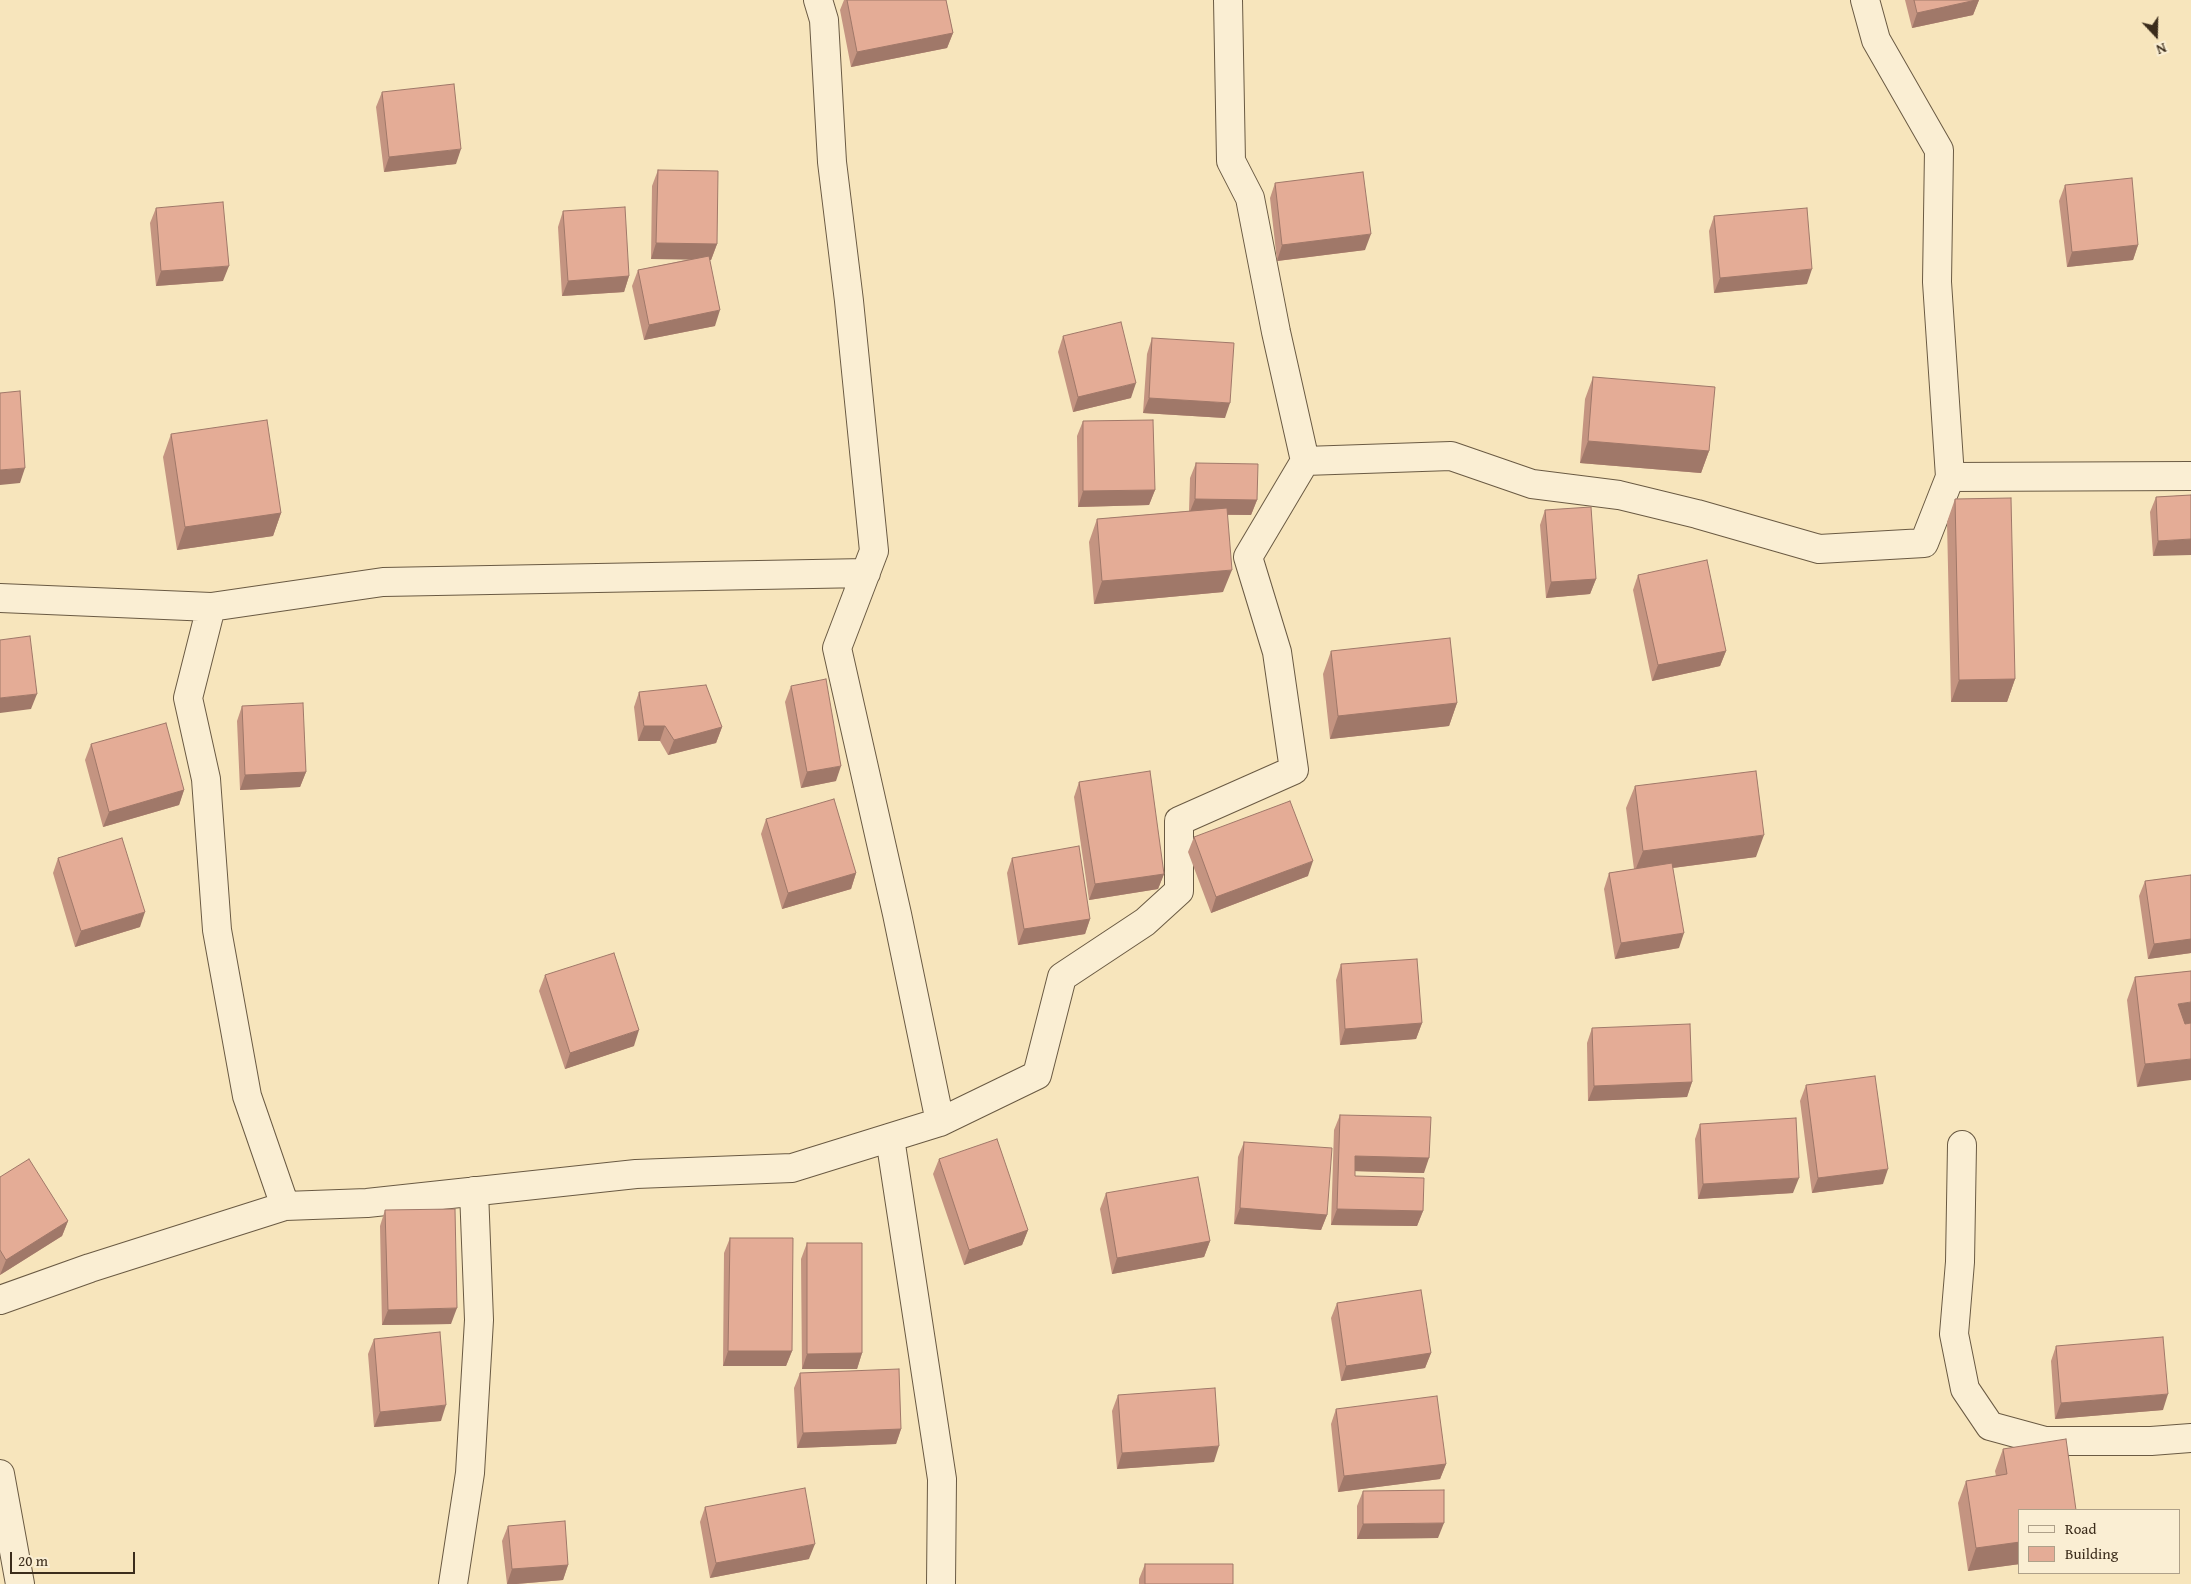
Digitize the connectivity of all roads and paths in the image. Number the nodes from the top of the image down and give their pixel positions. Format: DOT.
graph roads {
  1 [pos="818,0"];
  2 [pos="1228,0"];
  3 [pos="1864,0"];
  4 [pos="1305,461"];
  5 [pos="1950,476"];
  6 [pos="2191,476"];
  7 [pos="866,573"];
  8 [pos="0,598"];
  9 [pos="211,607"];
  10 [pos="940,1122"];
  11 [pos="890,1138"];
  12 [pos="1962,1145"];
  13 [pos="474,1191"];
  14 [pos="285,1206"];
  15 [pos="0,1300"];
  16 [pos="2191,1438"];
  17 [pos="0,1474"];
  18 [pos="20,1584"];
  19 [pos="453,1584"];
  20 [pos="940,1584"];
  1 -- 7 [label="street"];
  2 -- 4 [label="street"];
  3 -- 5 [label="street"];
  4 -- 5 [label="street"];
  4 -- 10 [label="street"];
  5 -- 6 [label="street"];
  7 -- 9 [label="street"];
  7 -- 10 [label="street"];
  8 -- 9 [label="street"];
  9 -- 14 [label="street"];
  10 -- 11 [label="street"];
  11 -- 13 [label="street"];
  11 -- 20 [label="street"];
  12 -- 16 [label="street"];
  13 -- 14 [label="street"];
  13 -- 19 [label="street"];
  14 -- 15 [label="street"];
  17 -- 18 [label="street"];
}
